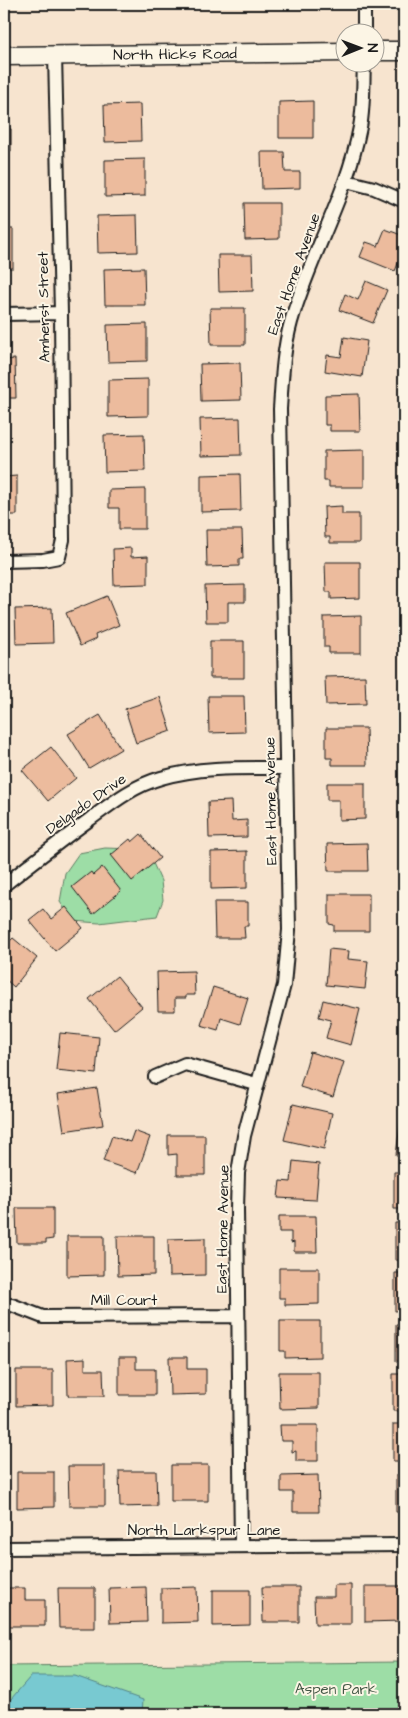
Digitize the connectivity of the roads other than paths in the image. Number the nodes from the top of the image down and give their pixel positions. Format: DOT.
graph roads {
  1 [pos="364,4"];
  2 [pos="364,22"];
  3 [pos="386,51"];
  4 [pos="404,51"];
  5 [pos="336,52"];
  6 [pos="54,55"];
  7 [pos="4,56"];
  8 [pos="363,72"];
  9 [pos="346,181"];
  10 [pos="404,201"];
  11 [pos="61,313"];
  12 [pos="4,314"];
  13 [pos="4,560"];
  14 [pos="286,768"];
  15 [pos="4,885"];
  16 [pos="155,1077"];
  17 [pos="256,1084"];
  18 [pos="12,1305"];
  19 [pos="238,1316"];
  20 [pos="404,1544"];
  21 [pos="241,1545"];
  22 [pos="4,1548"];
  1 -- 2 [label="street"];
  3 -- 4 [label="main road"];
  5 -- 6 [label="main road, North Hicks Road"];
  6 -- 7 [label="main road, North Hicks Road"];
  6 -- 11 [label="street, Amherst Street"];
  8 -- 9 [label="street, East Home Avenue"];
  9 -- 10 [label="street"];
  9 -- 14 [label="street, East Home Avenue"];
  11 -- 12 [label="street"];
  11 -- 13 [label="street, Amherst Street"];
  14 -- 15 [label="street, Delgado Drive"];
  14 -- 17 [label="street, East Home Avenue"];
  16 -- 17 [label="street"];
  17 -- 19 [label="street, East Home Avenue"];
  18 -- 19 [label="street, Mill Court"];
  19 -- 21 [label="street, East Home Avenue"];
  20 -- 21 [label="street, North Larkspur Lane"];
  21 -- 22 [label="street, North Larkspur Lane"];
}
